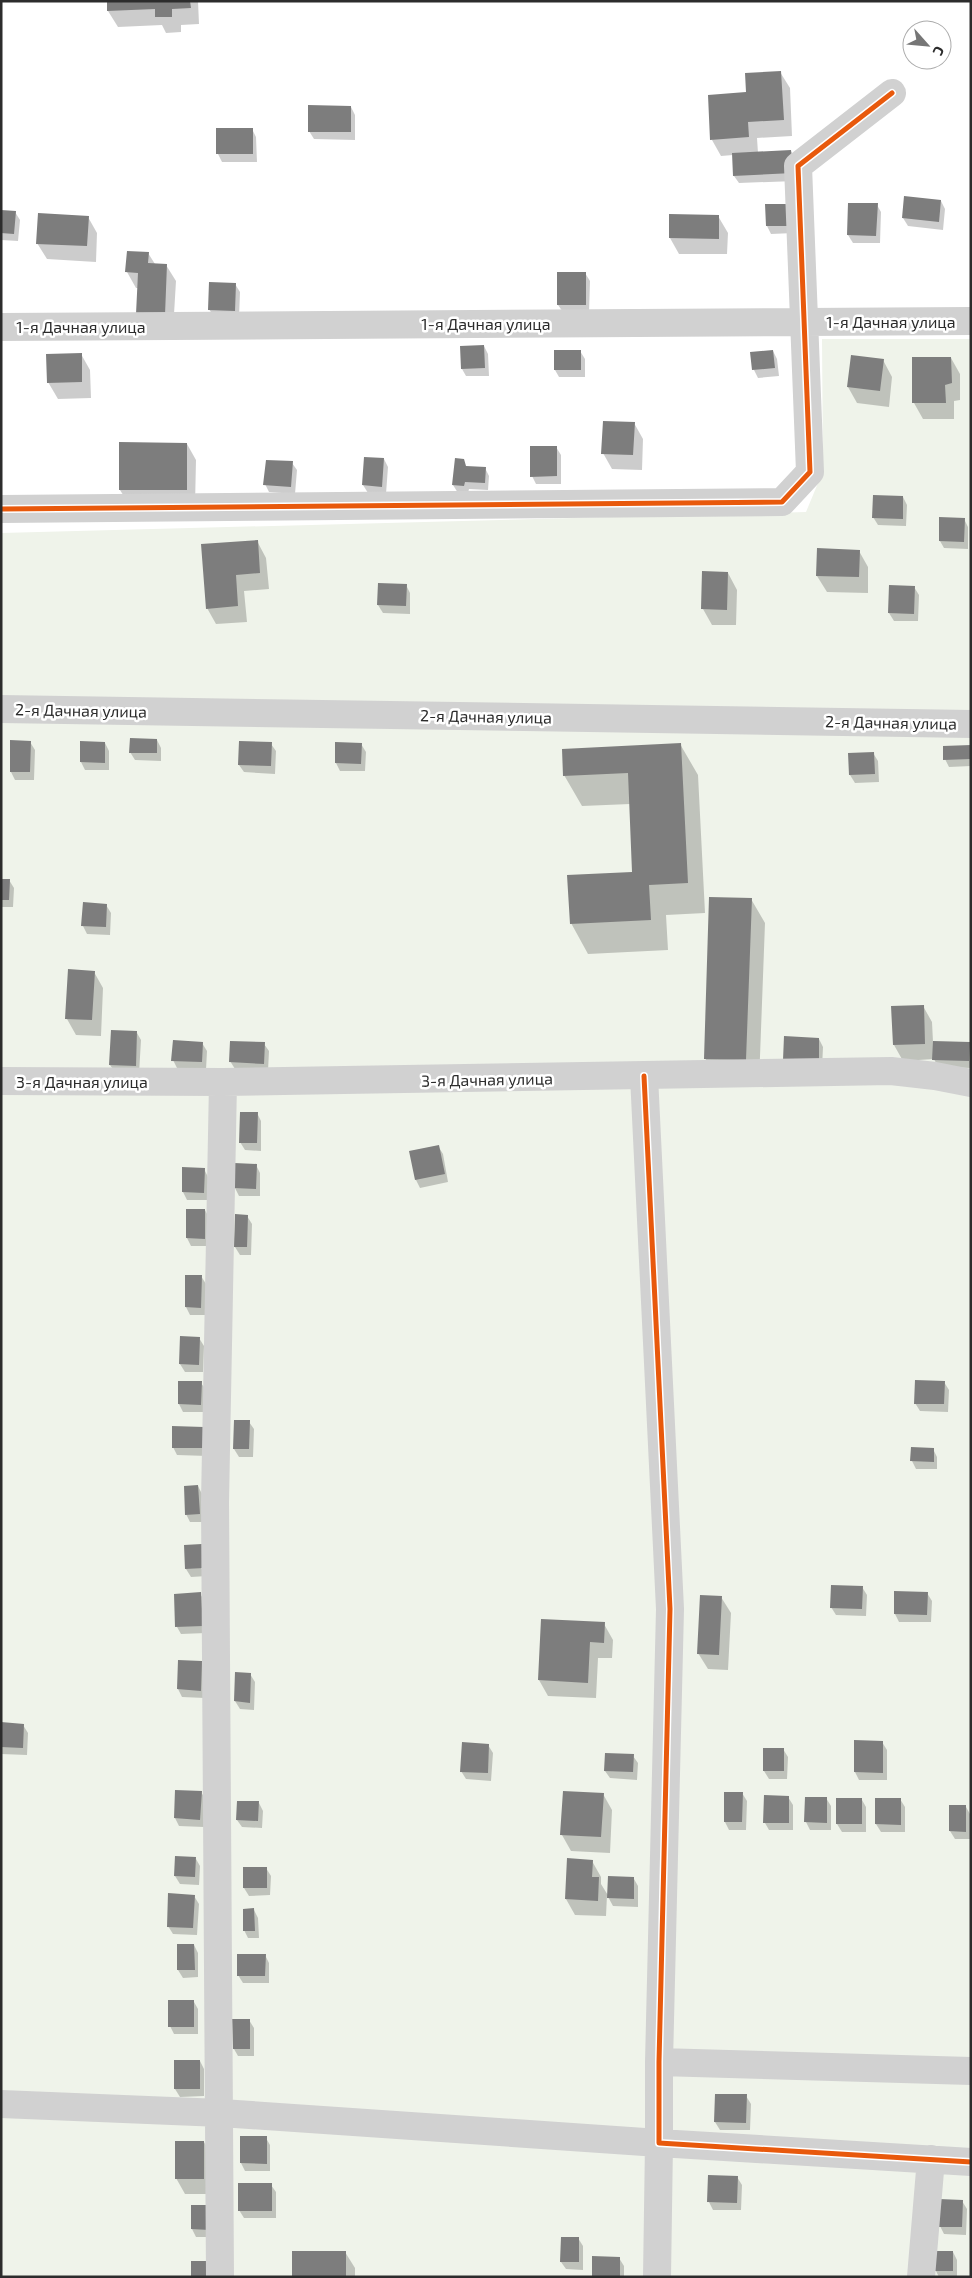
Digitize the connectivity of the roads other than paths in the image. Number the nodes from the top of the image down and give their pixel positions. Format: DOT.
graph roads {
  1 [pos="892,93"];
  2 [pos="804,321"];
  3 [pos="971,321"];
  4 [pos="1,327"];
  5 [pos="1,509"];
  6 [pos="1,709"];
  7 [pos="971,724"];
  8 [pos="644,1076"];
  9 [pos="1,1081"];
  10 [pos="223,1082"];
  11 [pos="971,1083"];
  12 [pos="659,2062"];
  13 [pos="971,2071"];
  14 [pos="1,2104"];
  15 [pos="221,2113"];
  16 [pos="659,2144"];
  17 [pos="931,2159"];
  18 [pos="971,2162"];
  19 [pos="220,2277"];
  20 [pos="657,2277"];
  21 [pos="921,2277"];
  1 -- 2 [label="street"];
  2 -- 3 [label="street, 1-я Дачная улица"];
  2 -- 4 [label="street, 1-я Дачная улица"];
  2 -- 5 [label="street"];
  6 -- 7 [label="street, 2-я Дачная улица"];
  8 -- 10 [label="street, 3-я Дачная улица"];
  8 -- 11 [label="street, 3-я Дачная улица"];
  8 -- 12 [label="street"];
  9 -- 10 [label="street, 3-я Дачная улица"];
  10 -- 15 [label="street"];
  12 -- 13 [label="street"];
  12 -- 16 [label="street"];
  14 -- 15 [label="street"];
  15 -- 16 [label="street"];
  15 -- 19 [label="street"];
  16 -- 17 [label="street"];
  16 -- 20 [label="street"];
  17 -- 18 [label="street"];
  17 -- 21 [label="street"];
}
